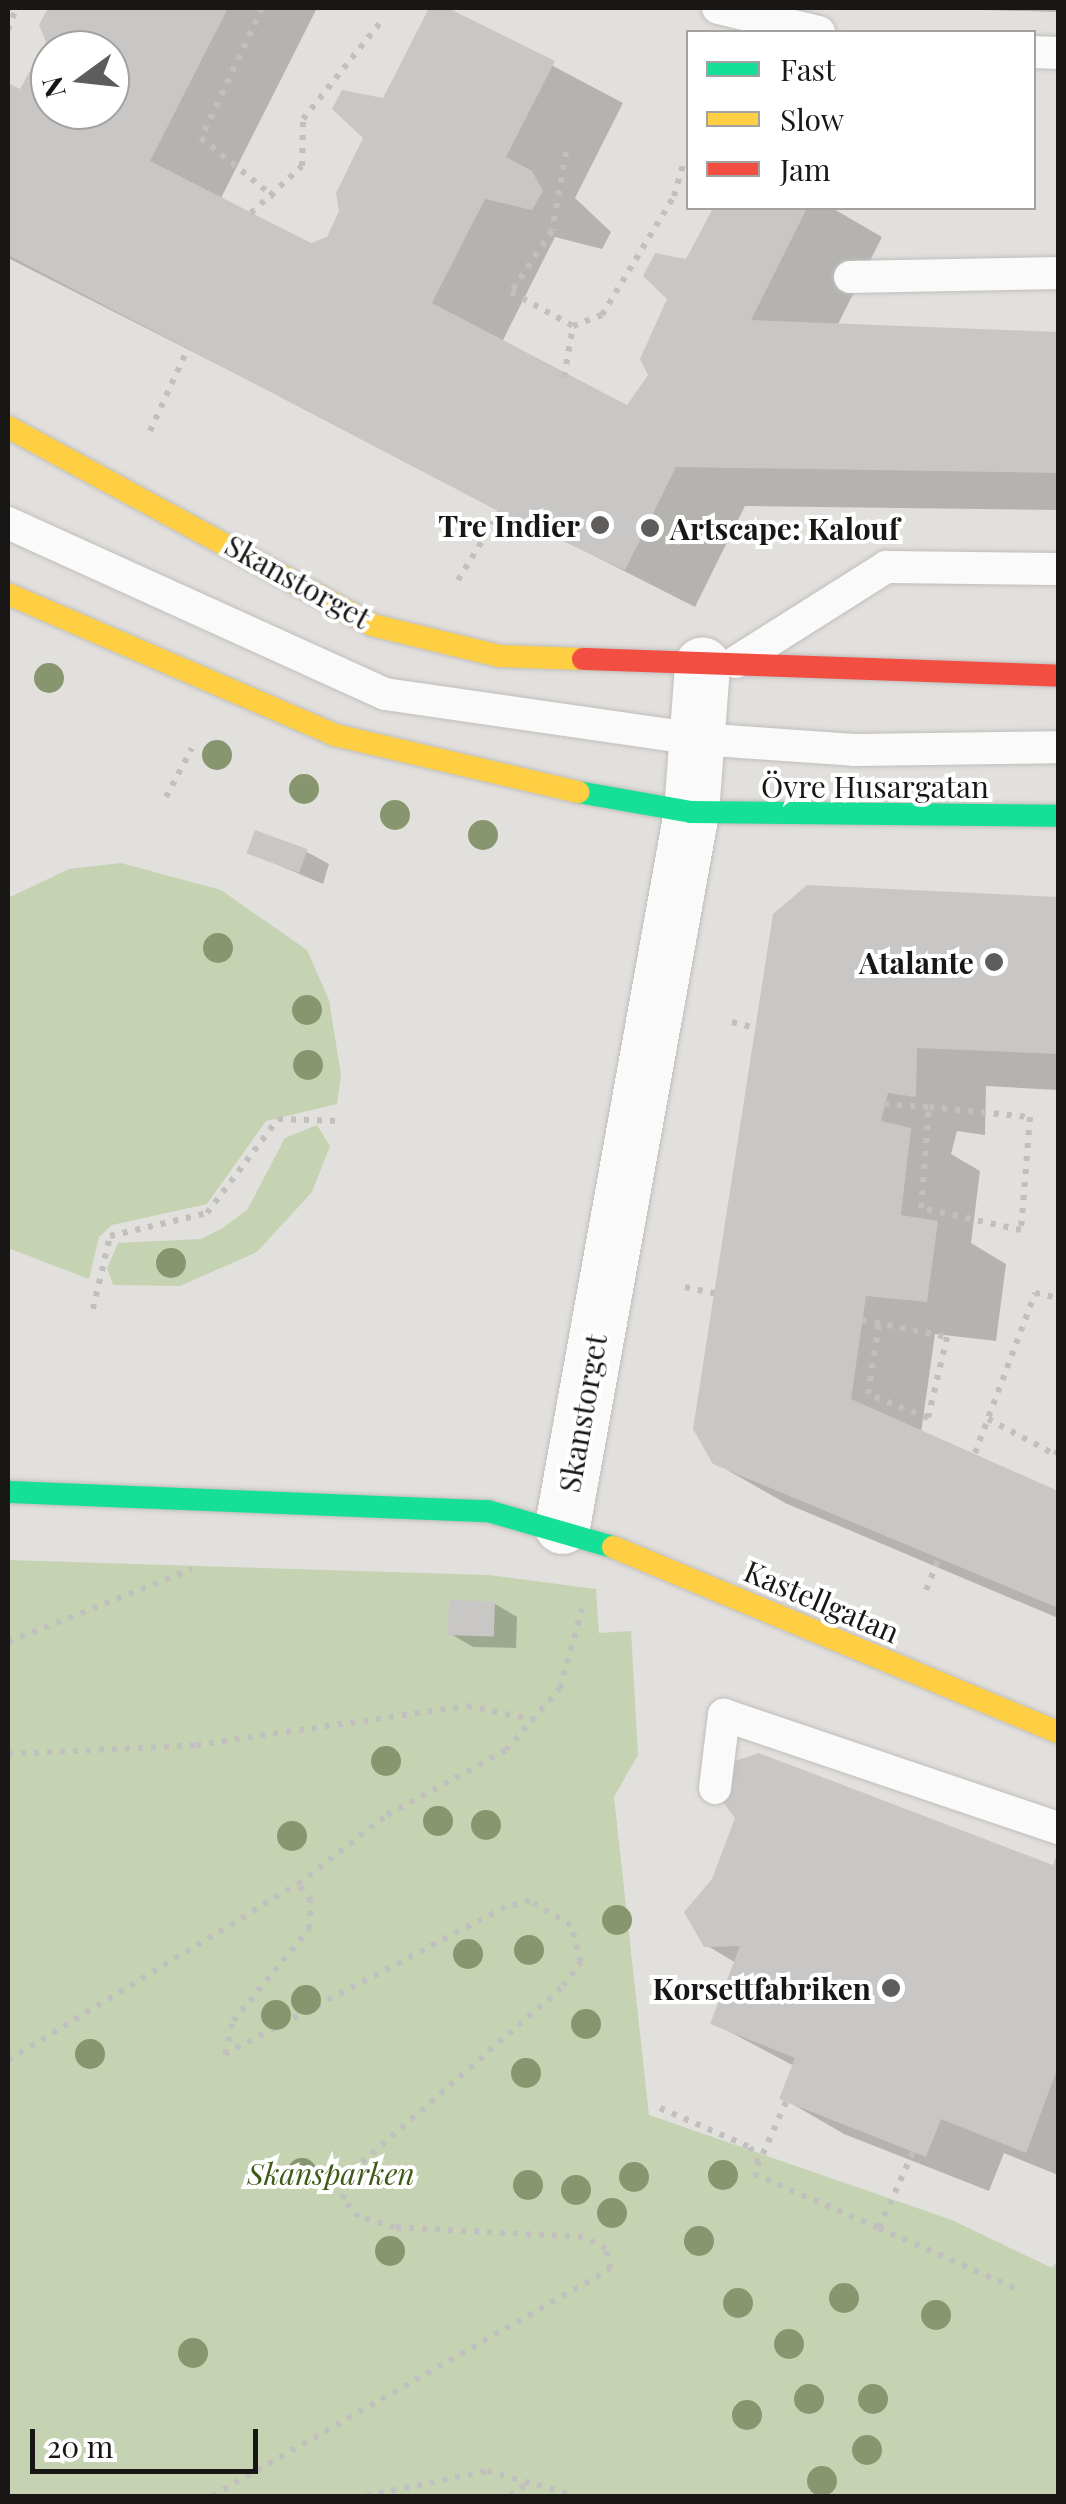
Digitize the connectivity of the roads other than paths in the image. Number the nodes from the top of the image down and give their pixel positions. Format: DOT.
graph roads {
  1 [pos="718,8"];
  2 [pos="812,30"];
  3 [pos="1058,273"];
  4 [pos="850,277"];
  5 [pos="8,427"];
  6 [pos="8,523"];
  7 [pos="1058,569"];
  8 [pos="8,594"];
  9 [pos="717,664"];
  10 [pos="1058,676"];
  11 [pos="698,740"];
  12 [pos="1058,746"];
  13 [pos="691,812"];
  14 [pos="1058,816"];
  15 [pos="8,1492"];
  16 [pos="562,1526"];
  17 [pos="1058,1732"];
  18 [pos="715,1788"];
  19 [pos="1058,1828"];
  1 -- 2 [label="lane"];
  3 -- 4 [label="lane"];
  5 -- 9 [label="main road, Skanstorget"];
  6 -- 11 [label="lane"];
  7 -- 9 [label="lane"];
  8 -- 13 [label="main road"];
  9 -- 10 [label="main road"];
  9 -- 11 [label="street, Skanstorget"];
  11 -- 12 [label="lane"];
  11 -- 13 [label="street, Skanstorget"];
  13 -- 14 [label="main road, Övre Husargatan"];
  13 -- 16 [label="street, Skanstorget"];
  15 -- 16 [label="main road, Skanstorget"];
  16 -- 17 [label="main road, Kastellgatan"];
  18 -- 19 [label="lane"];
}
